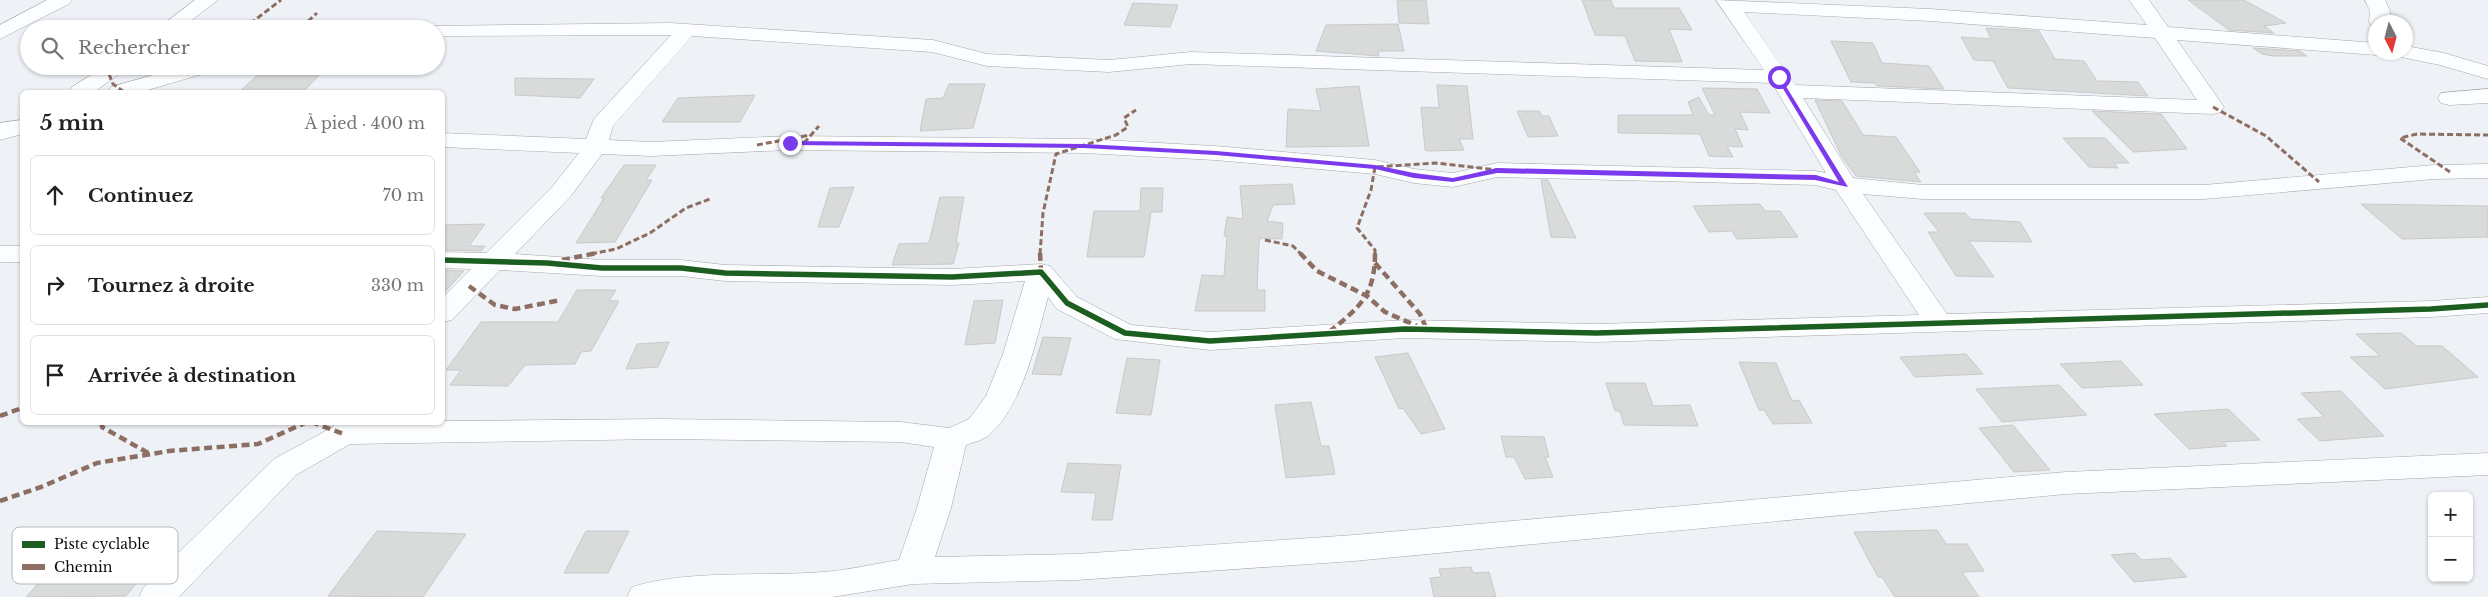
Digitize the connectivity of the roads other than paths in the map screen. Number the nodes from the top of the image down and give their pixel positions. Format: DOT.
graph roads {
  1 [pos="62,0"];
  2 [pos="208,0"];
  3 [pos="2139,0"];
  4 [pos="2375,0"];
  5 [pos="1727,2"];
  6 [pos="2380,15"];
  7 [pos="24,20"];
  8 [pos="180,20"];
  9 [pos="20,22"];
  10 [pos="445,30"];
  11 [pos="686,30"];
  12 [pos="0,33"];
  13 [pos="2164,33"];
  14 [pos="2368,35"];
  15 [pos="2317,44"];
  16 [pos="2368,48"];
  17 [pos="2413,54"];
  18 [pos="2488,73"];
  19 [pos="106,75"];
  20 [pos="178,75"];
  21 [pos="1783,84"];
  22 [pos="83,90"];
  23 [pos="126,90"];
  24 [pos="2488,96"];
  25 [pos="2449,98"];
  26 [pos="445,140"];
  27 [pos="596,146"];
  28 [pos="2488,171"];
  29 [pos="1845,185"];
  30 [pos="0,254"];
  31 [pos="20,254"];
  32 [pos="445,260"];
  33 [pos="492,261"];
  34 [pos="1041,272"];
  35 [pos="2488,305"];
  36 [pos="445,311"];
  37 [pos="1938,322"];
  38 [pos="349,428"];
  39 [pos="952,439"];
  40 [pos="2488,464"];
  41 [pos="913,571"];
  42 [pos="178,576"];
  43 [pos="170,584"];
  44 [pos="157,597"];
  45 [pos="645,597"];
  1 -- 7 [label="street"];
  2 -- 8 [label="street"];
  3 -- 13 [label="street"];
  4 -- 6 [label="street"];
  5 -- 13 [label="street"];
  5 -- 21 [label="street"];
  9 -- 12 [label="street"];
  10 -- 11 [label="street"];
  11 -- 21 [label="street"];
  11 -- 27 [label="street"];
  13 -- 15 [label="street"];
  13 -- 21 [label="street"];
  14 -- 15 [label="street"];
  15 -- 16 [label="street"];
  17 -- 18 [label="street"];
  19 -- 22 [label="street"];
  20 -- 23 [label="street"];
  21 -- 29 [label="street"];
  24 -- 25 [label="street"];
  26 -- 27 [label="street"];
  27 -- 29 [label="street"];
  27 -- 33 [label="street"];
  28 -- 29 [label="street"];
  29 -- 37 [label="street"];
  30 -- 31 [label="street"];
  32 -- 33 [label="street"];
  33 -- 34 [label="street"];
  33 -- 36 [label="street"];
  34 -- 37 [label="street"];
  34 -- 39 [label="street"];
  35 -- 37 [label="street"];
  38 -- 39 [label="street"];
  38 -- 42 [label="street"];
  39 -- 41 [label="street"];
  40 -- 41 [label="street"];
  41 -- 45 [label="street"];
  43 -- 44 [label="street"];
}
